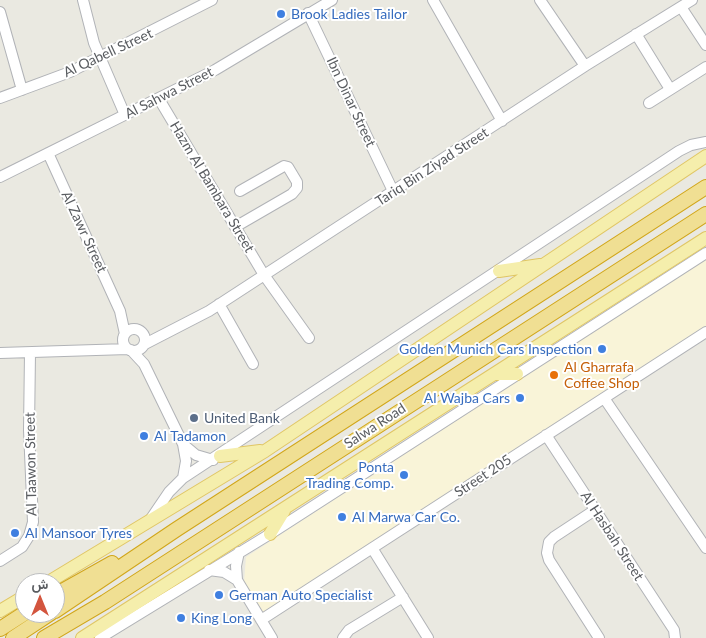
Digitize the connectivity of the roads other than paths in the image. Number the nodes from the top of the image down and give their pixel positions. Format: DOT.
graph roads {
  1 [pos="83,0"];
  2 [pos="212,0"];
  3 [pos="332,0"];
  4 [pos="433,0"];
  5 [pos="540,0"];
  6 [pos="692,0"];
  7 [pos="682,7"];
  8 [pos="308,14"];
  9 [pos="0,15"];
  10 [pos="636,34"];
  11 [pos="706,45"];
  12 [pos="101,57"];
  13 [pos="585,66"];
  14 [pos="706,68"];
  15 [pos="670,89"];
  16 [pos="22,90"];
  17 [pos="0,98"];
  18 [pos="159,99"];
  19 [pos="649,103"];
  20 [pos="126,115"];
  21 [pos="502,121"];
  22 [pos="706,142"];
  23 [pos="48,154"];
  24 [pos="706,156"];
  25 [pos="0,177"];
  26 [pos="706,187"];
  27 [pos="240,191"];
  28 [pos="393,192"];
  29 [pos="706,214"];
  30 [pos="234,227"];
  31 [pos="706,238"];
  32 [pos="706,253"];
  33 [pos="545,264"];
  34 [pos="499,271"];
  35 [pos="264,275"];
  36 [pos="219,304"];
  37 [pos="120,311"];
  38 [pos="140,330"];
  39 [pos="170,330"];
  40 [pos="706,332"];
  41 [pos="124,335"];
  42 [pos="309,338"];
  43 [pos="144,345"];
  44 [pos="106,349"];
  45 [pos="130,349"];
  46 [pos="0,353"];
  47 [pos="30,353"];
  48 [pos="144,364"];
  49 [pos="254,364"];
  50 [pos="494,374"];
  51 [pos="518,374"];
  52 [pos="604,398"];
  53 [pos="546,435"];
  54 [pos="183,444"];
  55 [pos="265,451"];
  56 [pos="217,458"];
  57 [pos="183,478"];
  58 [pos="287,507"];
  59 [pos="595,510"];
  60 [pos="148,522"];
  61 [pos="177,529"];
  62 [pos="270,534"];
  63 [pos="372,548"];
  64 [pos="706,548"];
  65 [pos="240,552"];
  66 [pos="0,561"];
  67 [pos="209,570"];
  68 [pos="64,573"];
  69 [pos="237,580"];
  70 [pos="65,590"];
  71 [pos="403,597"];
  72 [pos="15,602"];
  73 [pos="105,602"];
  74 [pos="65,604"];
  75 [pos="0,611"];
  76 [pos="132,617"];
  77 [pos="15,619"];
  78 [pos="261,620"];
  79 [pos="36,623"];
  80 [pos="106,623"];
  81 [pos="0,629"];
  82 [pos="13,638"];
  83 [pos="44,638"];
  84 [pos="60,638"];
  85 [pos="82,638"];
  86 [pos="100,638"];
  87 [pos="272,638"];
  88 [pos="343,638"];
  89 [pos="428,638"];
  90 [pos="600,638"];
  91 [pos="675,638"];
  1 -- 12 [label="street"];
  2 -- 12 [label="street, Al Qabell Street"];
  3 -- 8 [label="street, Al Sahwa Street"];
  4 -- 21 [label="street"];
  5 -- 13 [label="street"];
  6 -- 7 [label="street, Tariq Bin Ziyad Street"];
  7 -- 10 [label="street, Tariq Bin Ziyad Street"];
  7 -- 11 [label="street"];
  8 -- 18 [label="street, Al Sahwa Street"];
  8 -- 28 [label="street, Ibn Dinar Street"];
  9 -- 16 [label="street"];
  10 -- 13 [label="street, Tariq Bin Ziyad Street"];
  10 -- 15 [label="street"];
  12 -- 16 [label="street, Al Qabell Street"];
  12 -- 20 [label="street"];
  13 -- 21 [label="street, Tariq Bin Ziyad Street"];
  14 -- 15 [label="street"];
  15 -- 19 [label="street"];
  16 -- 17 [label="street, Al Qabell Street"];
  18 -- 20 [label="street, Al Sahwa Street"];
  18 -- 30 [label="street, Hazm Al Bambara Street"];
  20 -- 23 [label="street, Al Sahwa Street"];
  21 -- 28 [label="street, Tariq Bin Ziyad Street"];
  22 -- 34 [label="street"];
  23 -- 25 [label="street, Al Sahwa Street"];
  23 -- 37 [label="street, Al Zawr Street"];
  24 -- 33 [label="main road"];
  26 -- 61 [label="highway, Salwa Road"];
  27 -- 30 [label="street"];
  28 -- 35 [label="street, Tariq Bin Ziyad Street"];
  29 -- 73 [label="highway, Salwa Road"];
  30 -- 35 [label="street, Hazm Al Bambara Street"];
  31 -- 50 [label="main road, Salwa Road"];
  32 -- 51 [label="street"];
  33 -- 34 [label="main road"];
  33 -- 55 [label="main road"];
  34 -- 56 [label="street"];
  35 -- 36 [label="street, Tariq Bin Ziyad Street"];
  35 -- 42 [label="street, Hazm Al Bambara Street"];
  36 -- 39 [label="street, Tariq Bin Ziyad Street"];
  36 -- 49 [label="street"];
  37 -- 38 [label="street, Al Zawr Street"];
  37 -- 41 [label="street, Al Zawr Street"];
  38 -- 39 [label="street, Tariq Bin Ziyad Street"];
  38 -- 41 [label="street"];
  38 -- 43 [label="street"];
  39 -- 43 [label="street, Tariq Bin Ziyad Street"];
  40 -- 52 [label="street, Street 205"];
  41 -- 44 [label="street"];
  41 -- 45 [label="street"];
  43 -- 45 [label="street"];
  43 -- 48 [label="street"];
  44 -- 45 [label="street"];
  44 -- 47 [label="street"];
  45 -- 48 [label="street"];
  46 -- 47 [label="street"];
  47 -- 66 [label="street, Al Taawon Street"];
  48 -- 54 [label="street"];
  50 -- 51 [label="main road"];
  50 -- 58 [label="main road, Salwa Road"];
  51 -- 62 [label="street"];
  52 -- 53 [label="street, Street 205"];
  52 -- 64 [label="street"];
  53 -- 59 [label="street, Al Hasbah Street"];
  53 -- 63 [label="street, Street 205"];
  54 -- 56 [label="street"];
  54 -- 57 [label="street"];
  55 -- 56 [label="main road"];
  55 -- 60 [label="main road"];
  56 -- 57 [label="street"];
  57 -- 60 [label="street"];
  58 -- 62 [label="main road"];
  58 -- 80 [label="main road, Salwa Road"];
  59 -- 90 [label="street"];
  59 -- 91 [label="street, Al Hasbah Street"];
  60 -- 68 [label="main road"];
  61 -- 70 [label="highway"];
  61 -- 74 [label="highway, Salwa Road"];
  62 -- 65 [label="street"];
  63 -- 71 [label="street"];
  63 -- 78 [label="street, Street 205"];
  65 -- 67 [label="street"];
  65 -- 69 [label="street"];
  67 -- 69 [label="street"];
  67 -- 76 [label="street"];
  69 -- 78 [label="street"];
  71 -- 88 [label="street"];
  71 -- 89 [label="street"];
  72 -- 75 [label="main road"];
  73 -- 83 [label="highway, Salwa Road"];
  73 -- 84 [label="highway"];
  76 -- 80 [label="main road"];
  76 -- 86 [label="street"];
  77 -- 81 [label="highway"];
  78 -- 87 [label="street"];
  79 -- 82 [label="highway"];
  80 -- 85 [label="main road, Salwa Road"];
}
